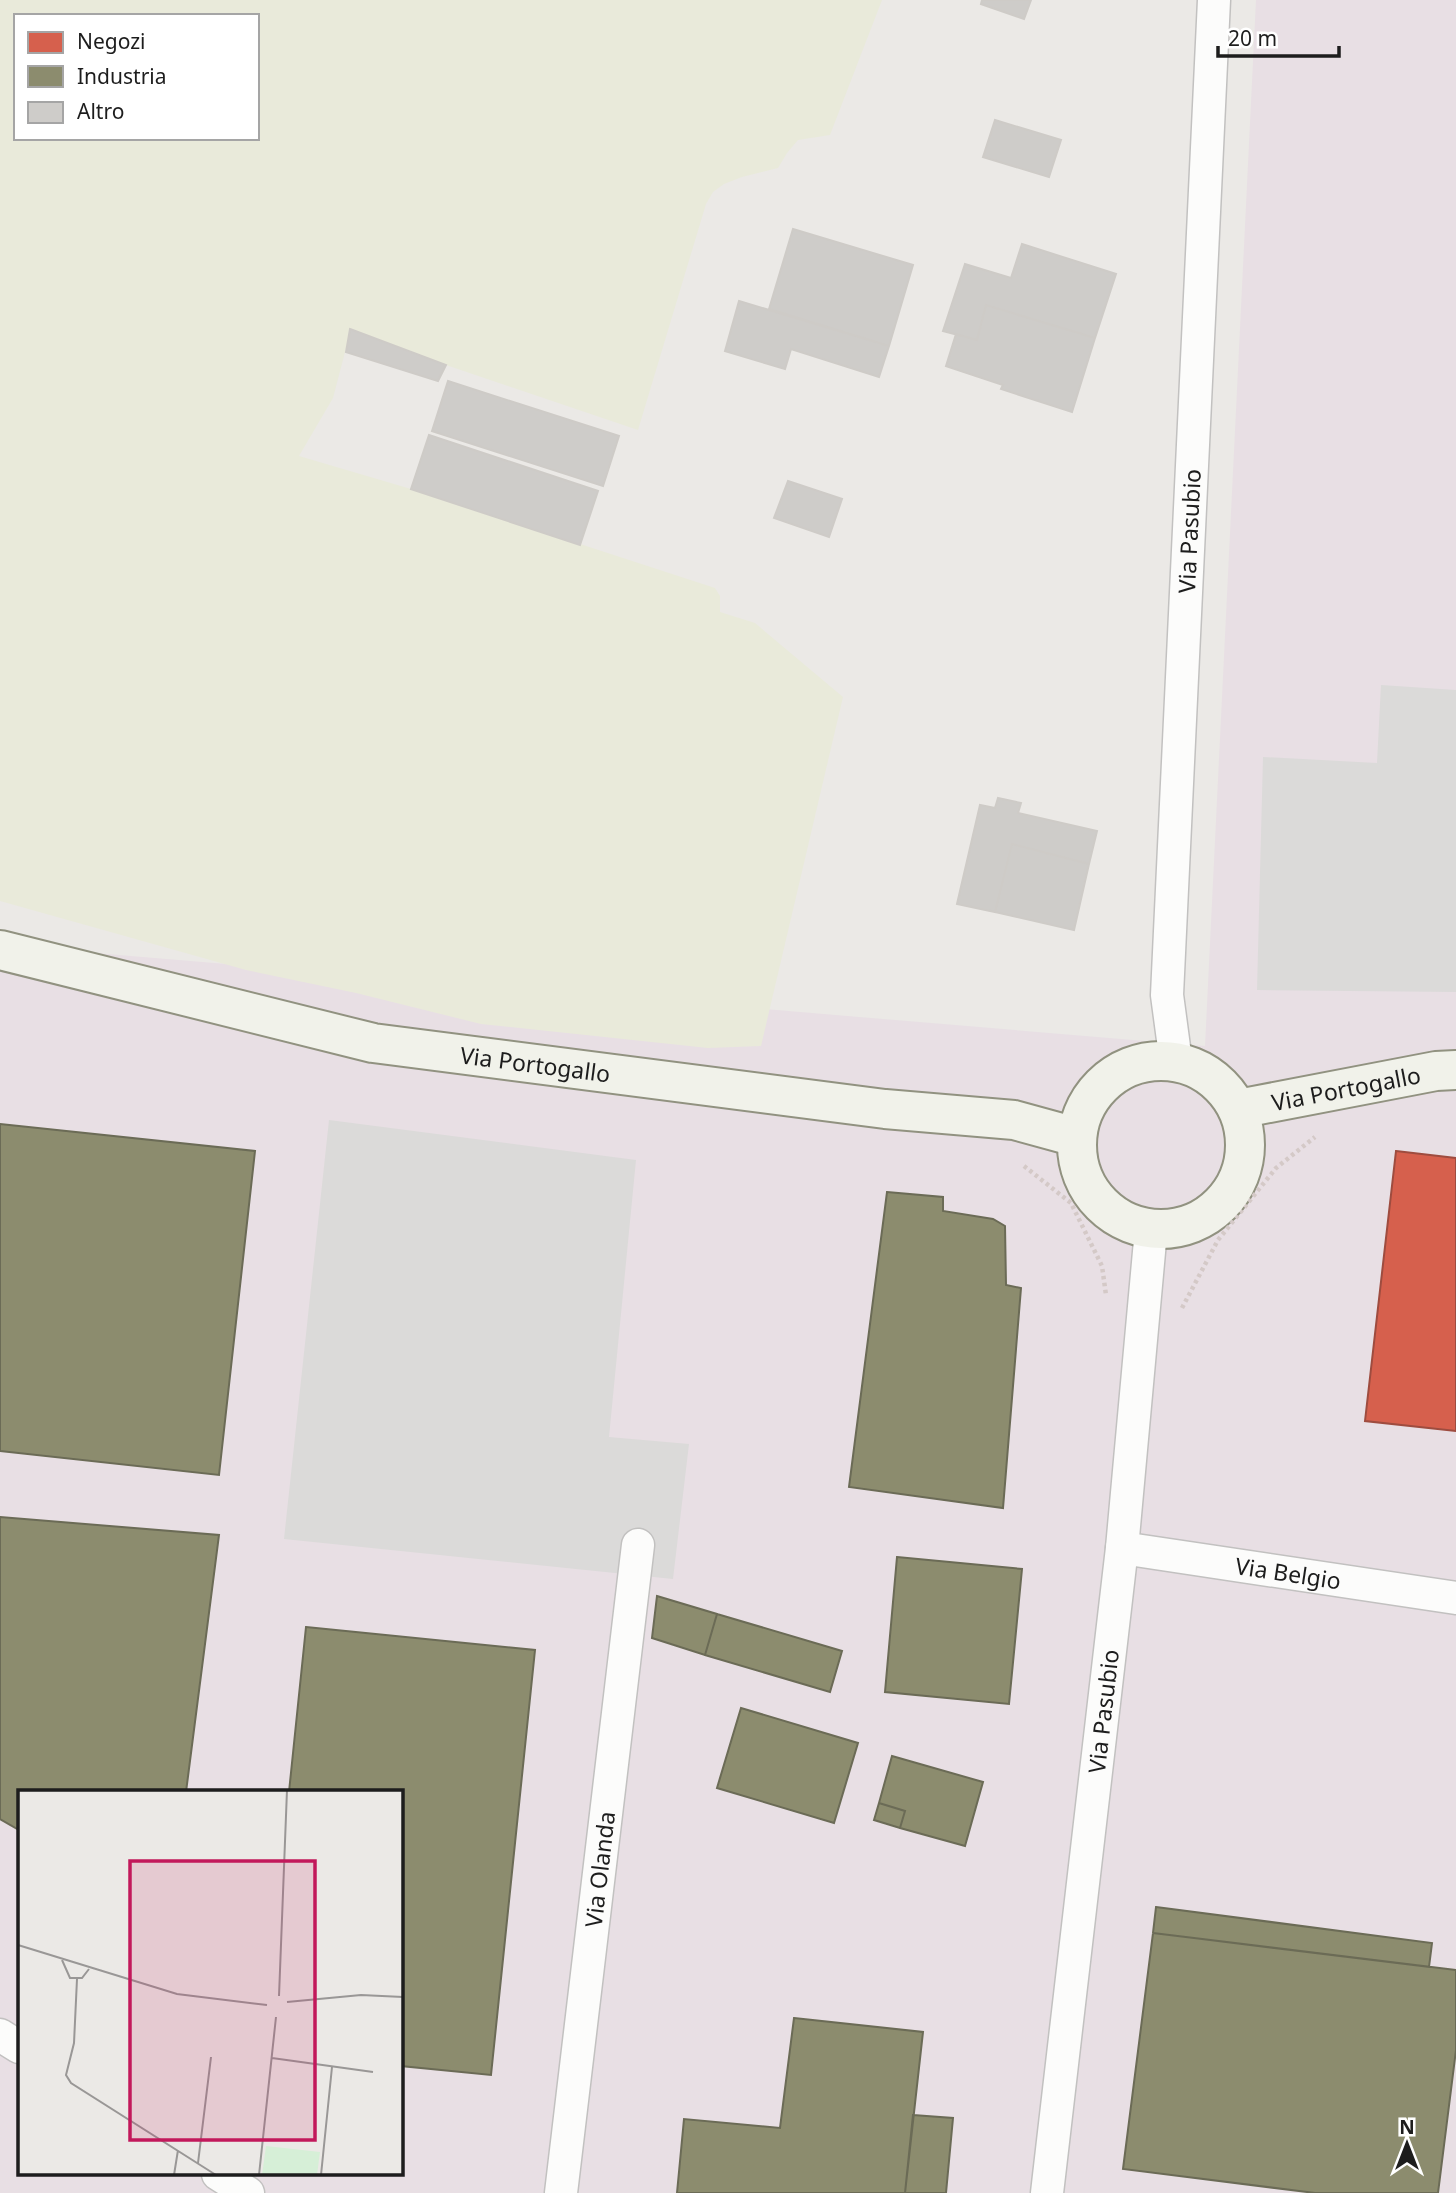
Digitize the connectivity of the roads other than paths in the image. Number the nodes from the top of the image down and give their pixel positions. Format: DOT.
graph roads {
  1 [pos="1214,0"];
  2 [pos="0,950"];
  3 [pos="1176,1062"];
  4 [pos="1456,1070"];
  5 [pos="1238,1109"];
  6 [pos="1076,1137"];
  7 [pos="1151,1230"];
  8 [pos="638,1545"];
  9 [pos="1122,1548"];
  10 [pos="1456,1598"];
  11 [pos="0,2035"];
  12 [pos="18,2046"];
  13 [pos="221,2176"];
  14 [pos="248,2193"];
  15 [pos="561,2193"];
  16 [pos="1047,2193"];
  1 -- 3 [label="street, Via Pasubio"];
  2 -- 6 [label="main road, Via Portogallo"];
  3 -- 5 [label="main road"];
  3 -- 6 [label="main road"];
  4 -- 5 [label="main road, Via Portogallo"];
  5 -- 7 [label="main road"];
  6 -- 7 [label="main road"];
  7 -- 9 [label="street, Via Pasubio"];
  8 -- 15 [label="street, Via Olanda"];
  9 -- 10 [label="street, Via Belgio"];
  9 -- 16 [label="street, Via Pasubio"];
  11 -- 12 [label="street"];
  13 -- 14 [label="street"];
}
